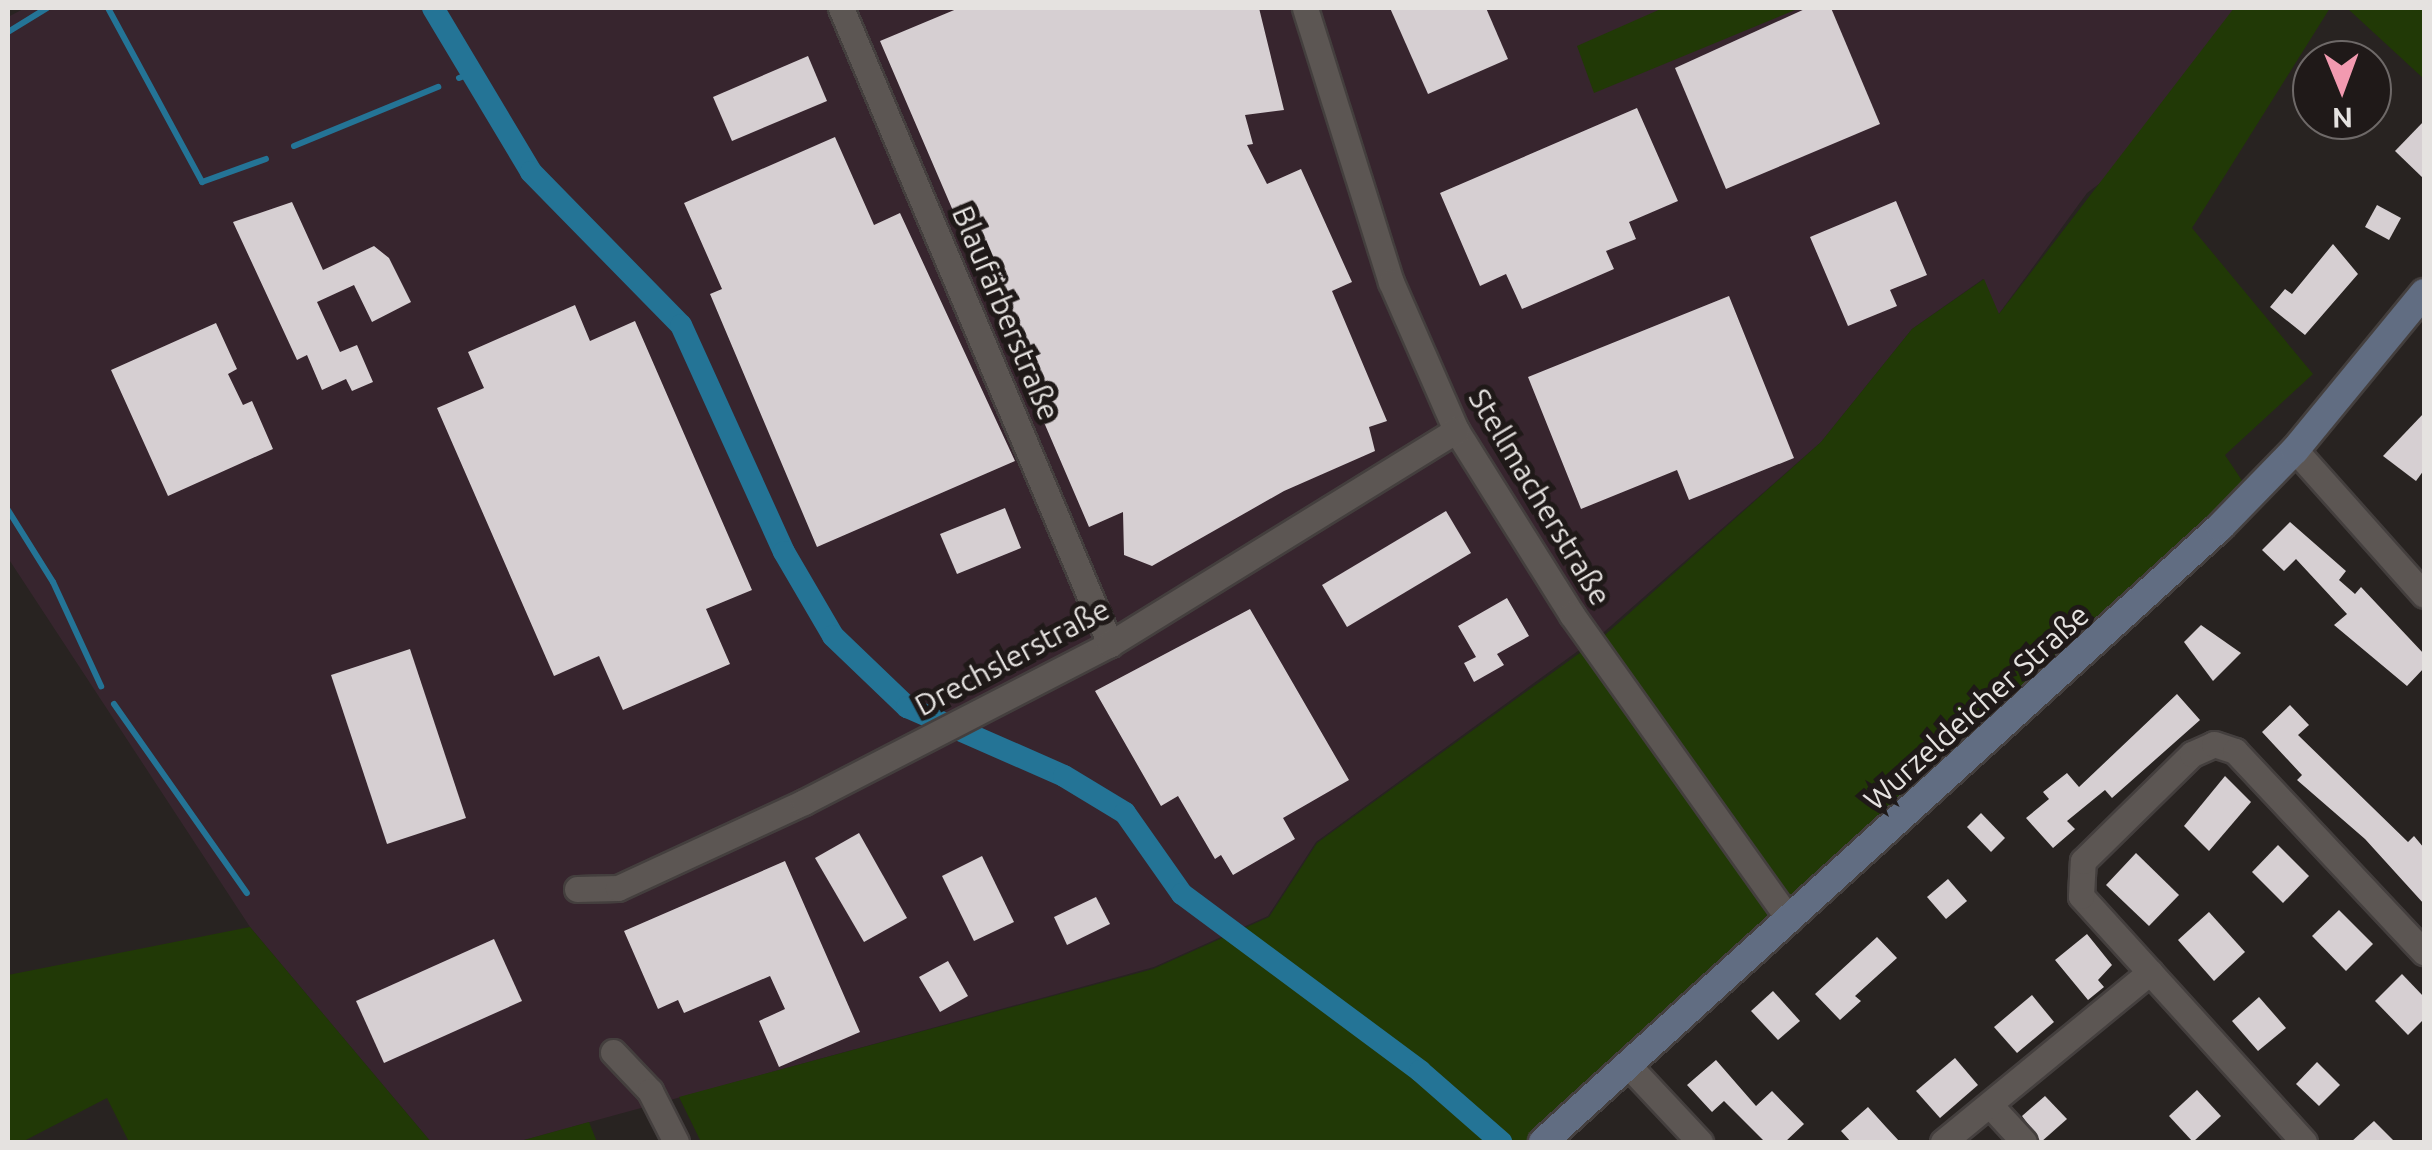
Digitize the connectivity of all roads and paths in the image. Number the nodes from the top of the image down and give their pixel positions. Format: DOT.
graph roads {
  1 [pos="841,8"];
  2 [pos="1305,8"];
  3 [pos="2424,293"];
  4 [pos="1456,430"];
  5 [pos="2295,450"];
  6 [pos="2424,595"];
  7 [pos="1110,644"];
  8 [pos="577,889"];
  9 [pos="1789,919"];
  10 [pos="2424,952"];
  11 [pos="2150,972"];
  12 [pos="613,1052"];
  13 [pos="1627,1064"];
  14 [pos="1990,1105"];
  15 [pos="676,1142"];
  16 [pos="1542,1142"];
  17 [pos="1700,1142"];
  18 [pos="1943,1142"];
  19 [pos="2024,1142"];
  20 [pos="2304,1142"];
  1 -- 7 [label="street, Blaufärberstraße"];
  2 -- 4 [label="street, Stellmacherstraße"];
  3 -- 5 [label="main road, Wurzeldeicher Straße"];
  4 -- 7 [label="street, Drechslerstraße"];
  4 -- 9 [label="street, Stellmacherstraße"];
  5 -- 6 [label="street"];
  5 -- 9 [label="main road, Wurzeldeicher Straße"];
  7 -- 8 [label="street, Drechslerstraße"];
  9 -- 13 [label="main road, Wurzeldeicher Straße"];
  10 -- 11 [label="street"];
  11 -- 14 [label="street"];
  11 -- 20 [label="street"];
  12 -- 15 [label="street"];
  13 -- 16 [label="main road, Wurzeldeicher Straße"];
  13 -- 17 [label="street"];
  14 -- 18 [label="street"];
  14 -- 19 [label="street"];
}
